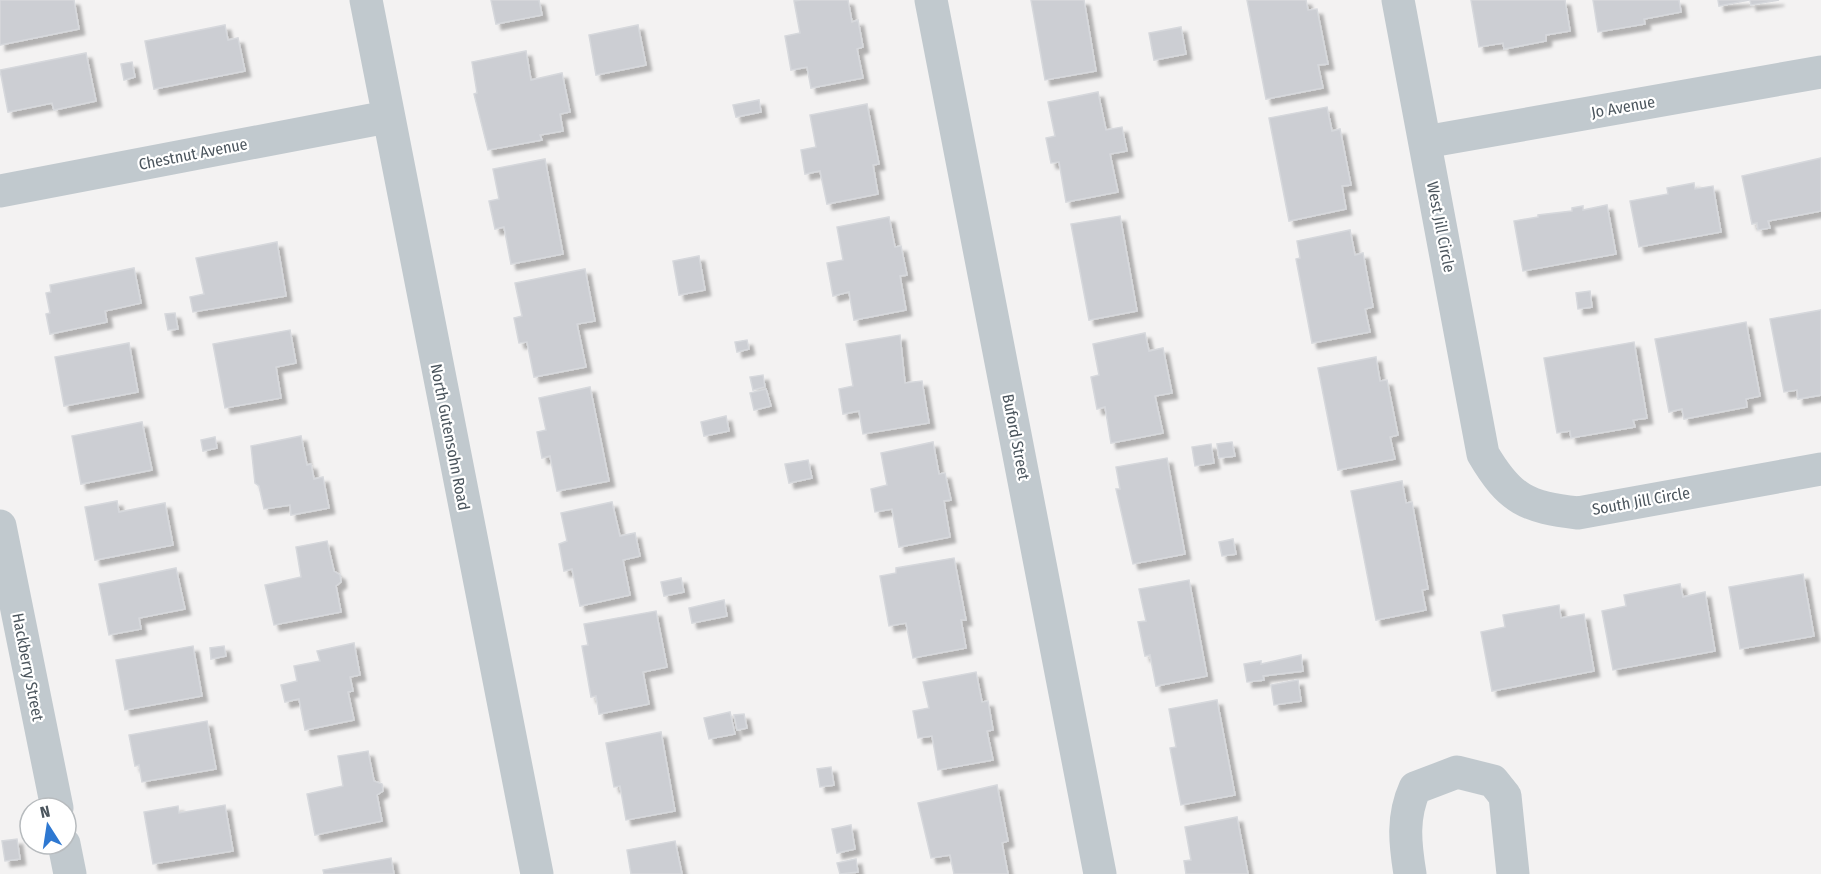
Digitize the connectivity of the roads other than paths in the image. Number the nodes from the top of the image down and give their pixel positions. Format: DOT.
graph roads {
  1 [pos="366,0"];
  2 [pos="931,0"];
  3 [pos="1398,0"];
  4 [pos="1821,72"];
  5 [pos="387,117"];
  6 [pos="1425,142"];
  7 [pos="0,191"];
  8 [pos="1483,454"];
  9 [pos="1821,469"];
  10 [pos="0,526"];
  11 [pos="11,635"];
  12 [pos="54,796"];
  13 [pos="66,856"];
  14 [pos="70,874"];
  15 [pos="537,874"];
  16 [pos="1100,874"];
  17 [pos="1410,874"];
  18 [pos="1514,874"];
  1 -- 5 [label="street, North Gutensohn Road"];
  2 -- 16 [label="street, Buford Street"];
  3 -- 6 [label="street, West Jill Circle"];
  4 -- 6 [label="street, Jo Avenue"];
  5 -- 7 [label="street, Chestnut Avenue"];
  5 -- 15 [label="street, North Gutensohn Road"];
  6 -- 8 [label="street, West Jill Circle"];
  8 -- 9 [label="street, South Jill Circle"];
  10 -- 11 [label="street, Hackberry Street"];
  11 -- 12 [label="street, Hackberry Street"];
  13 -- 14 [label="street"];
  17 -- 18 [label="street"];
}
